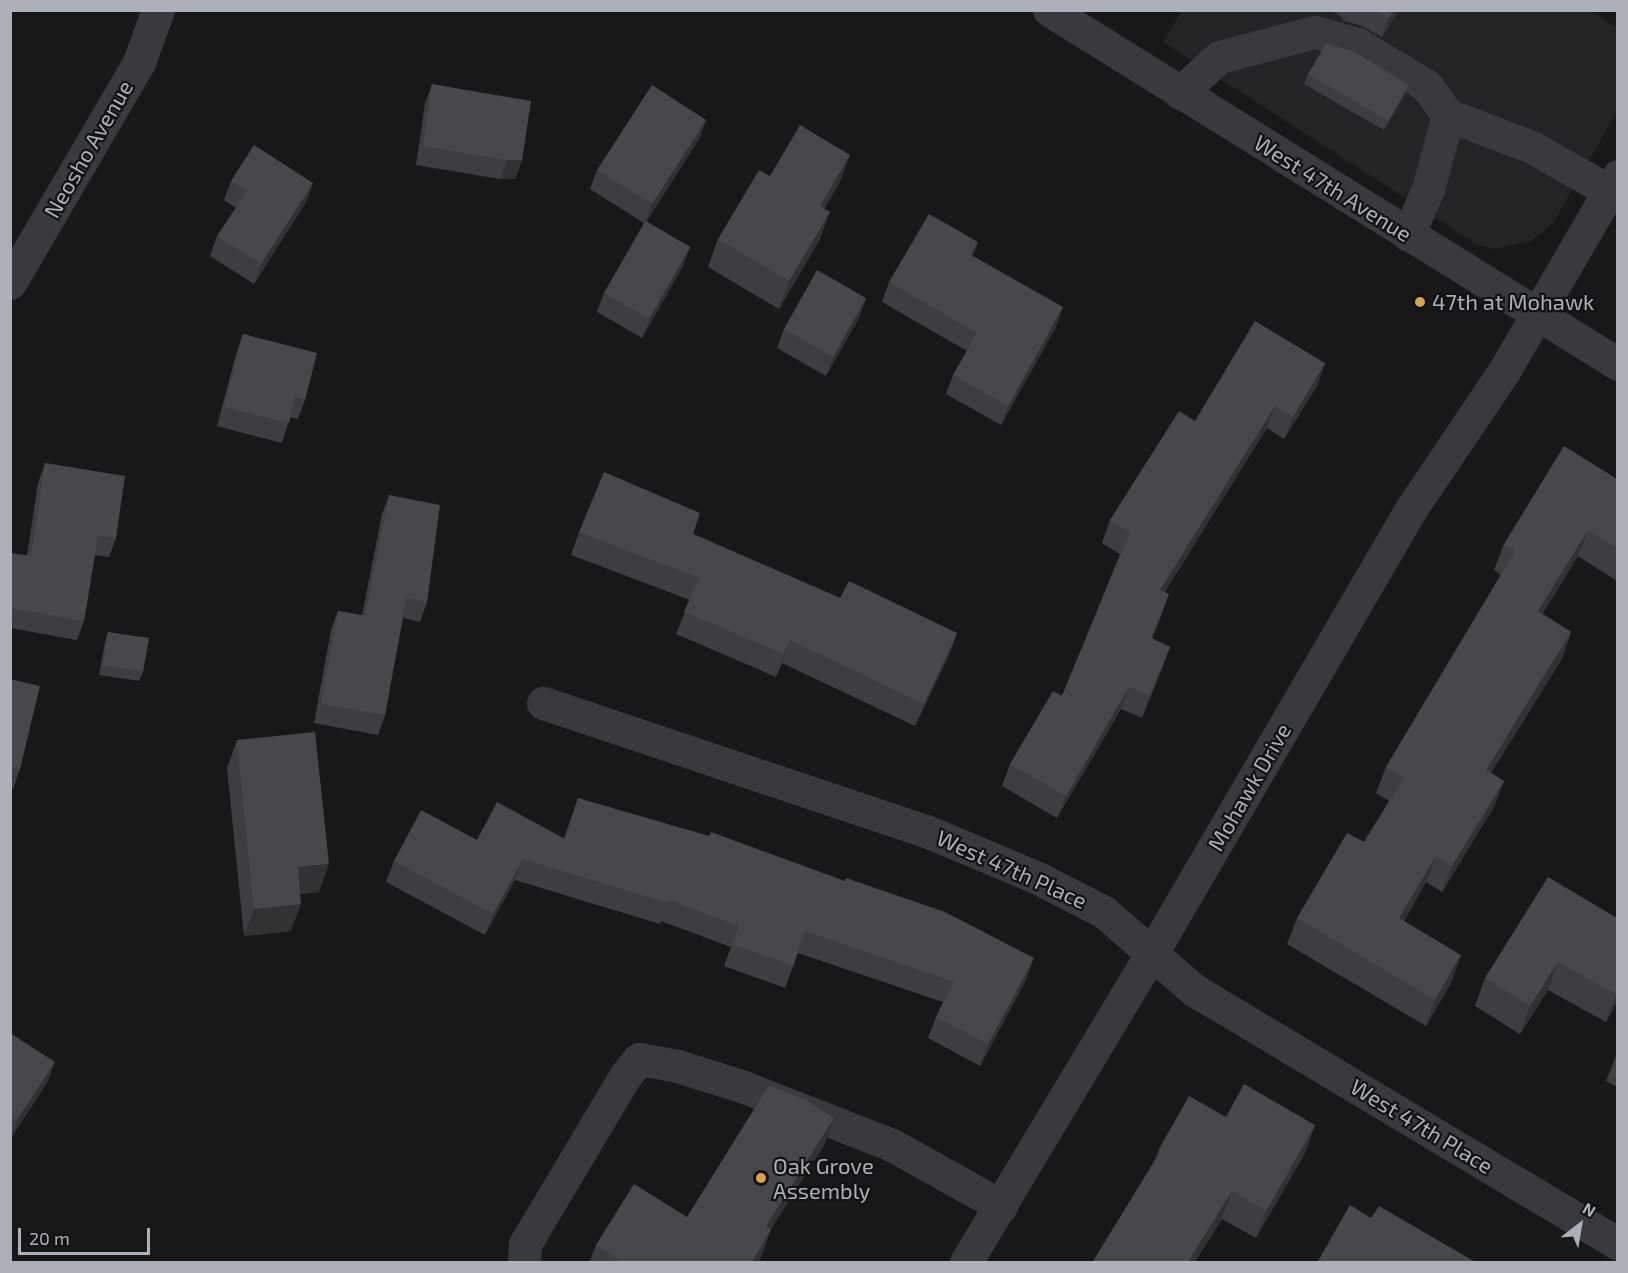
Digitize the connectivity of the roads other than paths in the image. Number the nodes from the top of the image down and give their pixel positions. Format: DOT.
graph roads {
  1 [pos="158,10"];
  2 [pos="1048,10"];
  3 [pos="1180,93"];
  4 [pos="1448,115"];
  5 [pos="1613,184"];
  6 [pos="1408,235"];
  7 [pos="10,283"];
  8 [pos="1536,315"];
  9 [pos="1617,364"];
  10 [pos="543,703"];
  11 [pos="1152,953"];
  12 [pos="1000,1206"];
  13 [pos="1617,1244"];
  14 [pos="524,1263"];
  15 [pos="966,1263"];
  1 -- 7 [label="street, Neosho Avenue"];
  2 -- 3 [label="street, West 47th Avenue"];
  3 -- 4 [label="street"];
  3 -- 6 [label="street, West 47th Avenue"];
  4 -- 5 [label="street"];
  4 -- 6 [label="street"];
  5 -- 8 [label="street, Mohawk Drive"];
  6 -- 8 [label="street, West 47th Avenue"];
  8 -- 9 [label="street, West 47th Avenue"];
  8 -- 11 [label="street, Mohawk Drive"];
  10 -- 11 [label="street, West 47th Place"];
  11 -- 12 [label="street, Mohawk Drive"];
  11 -- 13 [label="street, West 47th Place"];
  12 -- 14 [label="street"];
  12 -- 15 [label="street, Mohawk Drive"];
}
